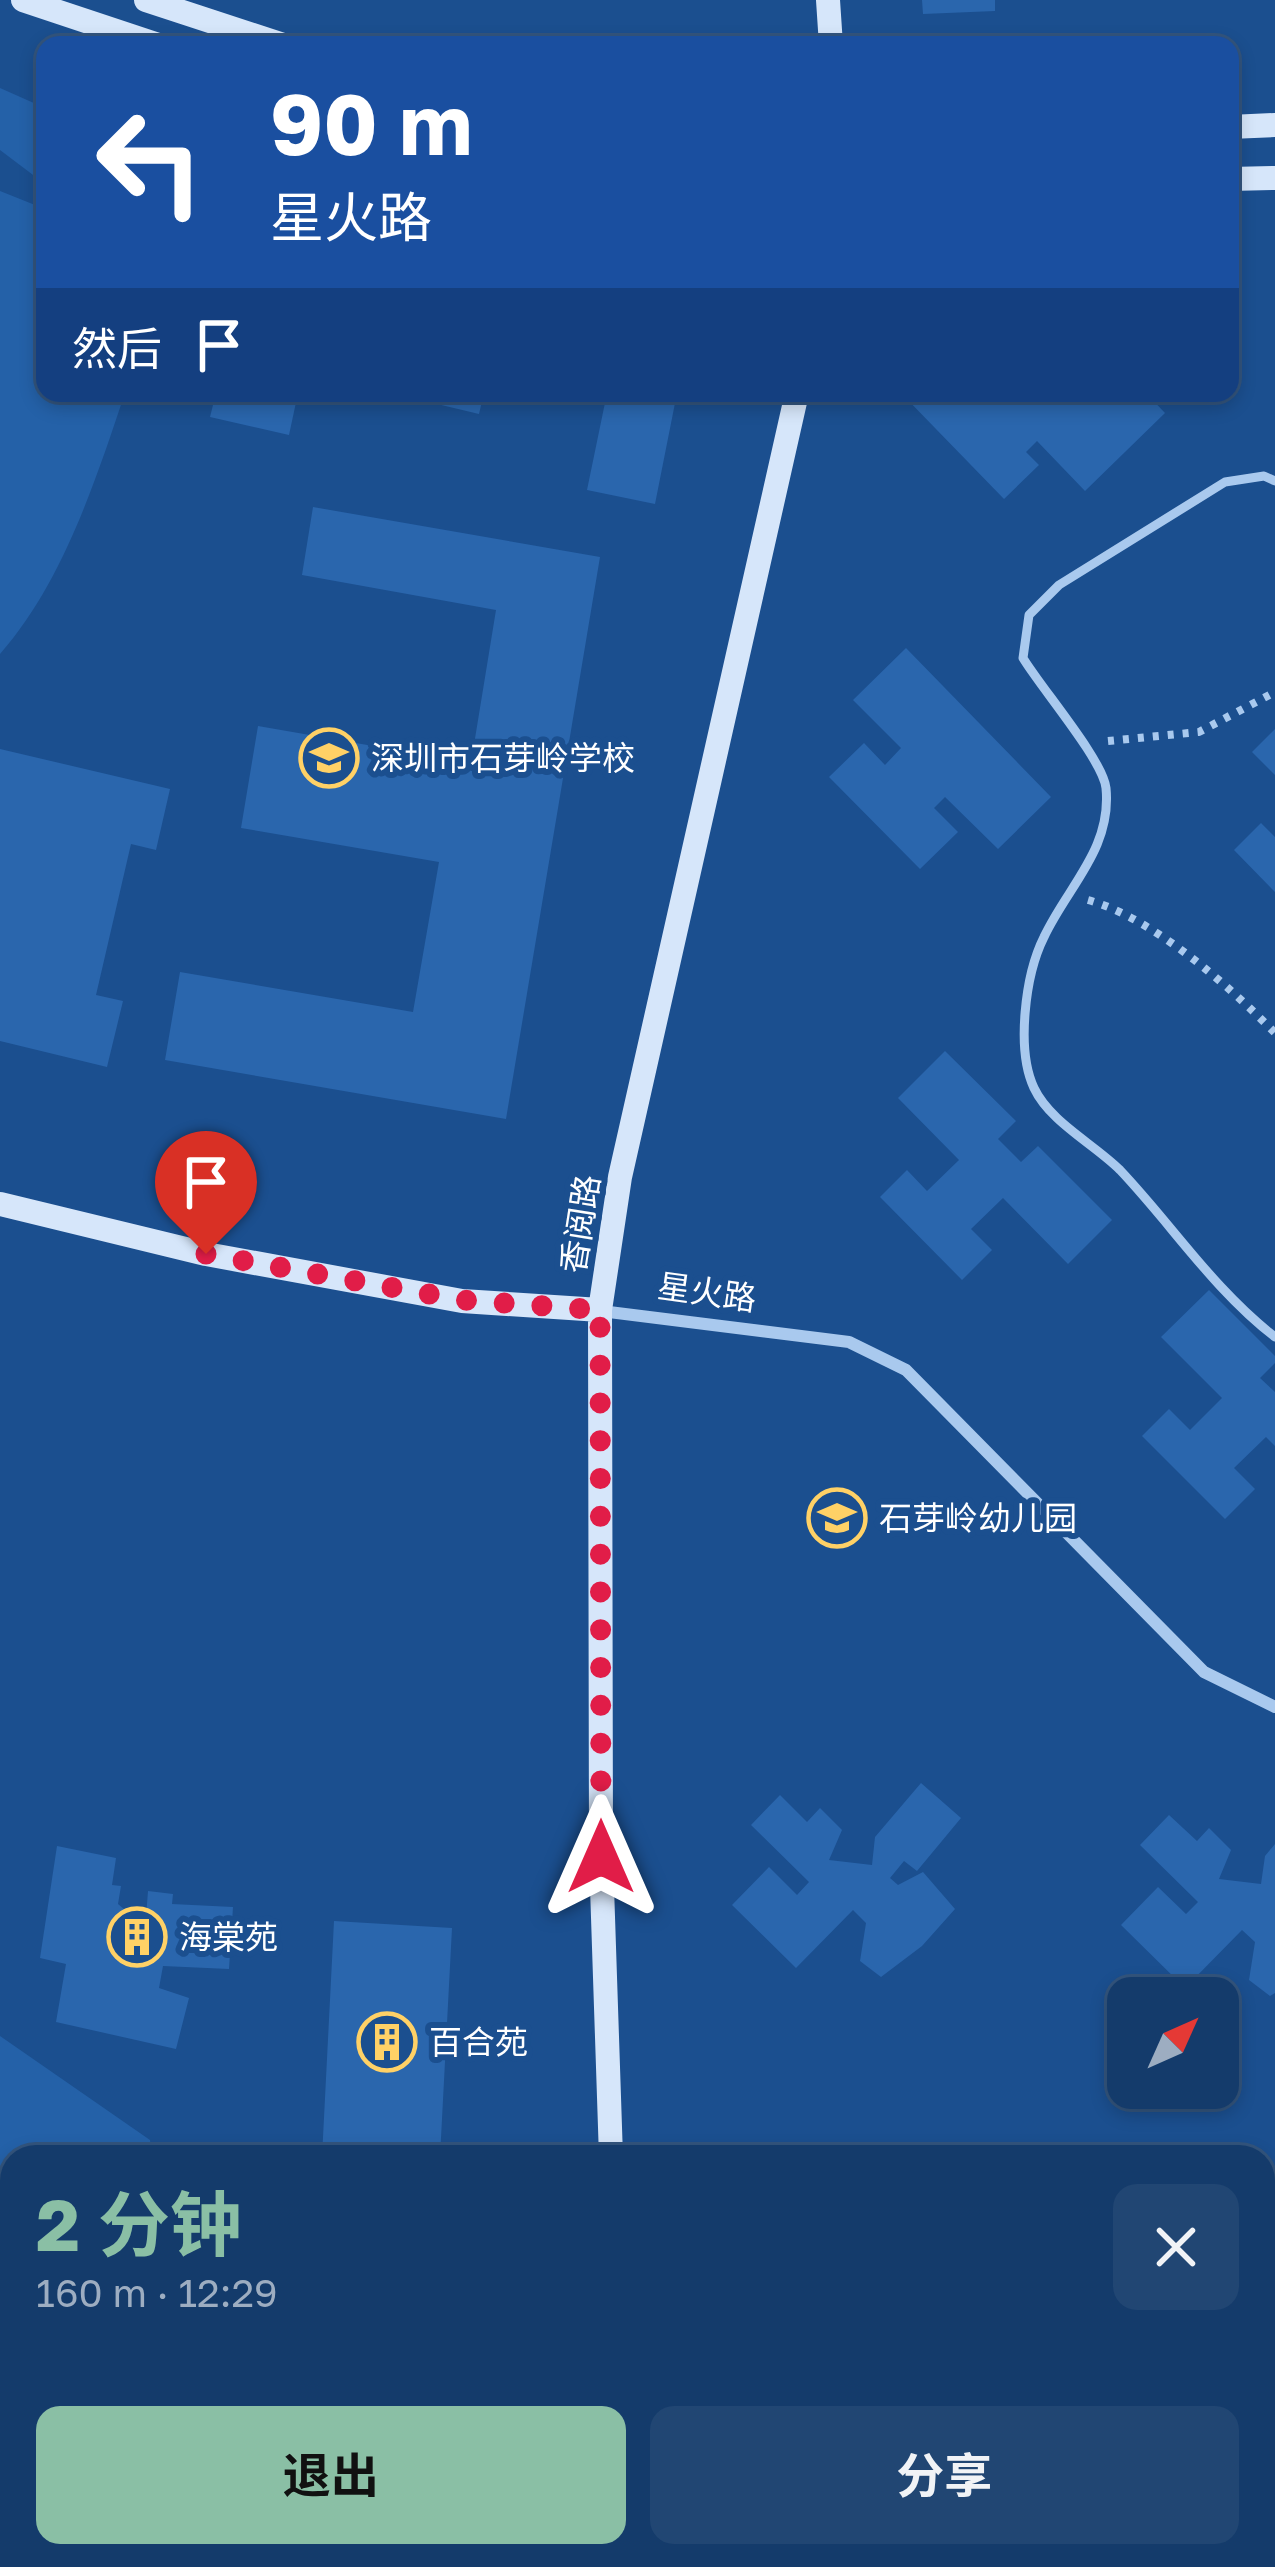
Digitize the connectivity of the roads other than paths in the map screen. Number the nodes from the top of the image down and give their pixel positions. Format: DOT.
graph roads {
  1 [pos="23,0"];
  2 [pos="146,0"];
  3 [pos="828,0"];
  4 [pos="131,36"];
  5 [pos="256,36"];
  6 [pos="830,36"];
  7 [pos="1275,125"];
  8 [pos="1239,127"];
  9 [pos="1275,178"];
  10 [pos="1239,179"];
  11 [pos="795,402"];
  12 [pos="1275,482"];
  13 [pos="0,1204"];
  14 [pos="600,1310"];
  15 [pos="1275,1337"];
  16 [pos="1275,1707"];
  17 [pos="611,2145"];
  1 -- 4 [label="street"];
  2 -- 5 [label="street"];
  3 -- 6 [label="street"];
  7 -- 8 [label="street"];
  9 -- 10 [label="street"];
  11 -- 14 [label="street, 香阅路"];
  12 -- 15 [label="lane"];
  13 -- 14 [label="street, 星火路"];
  14 -- 16 [label="street, 星火路"];
  14 -- 17 [label="street, 香阅路"];
}
